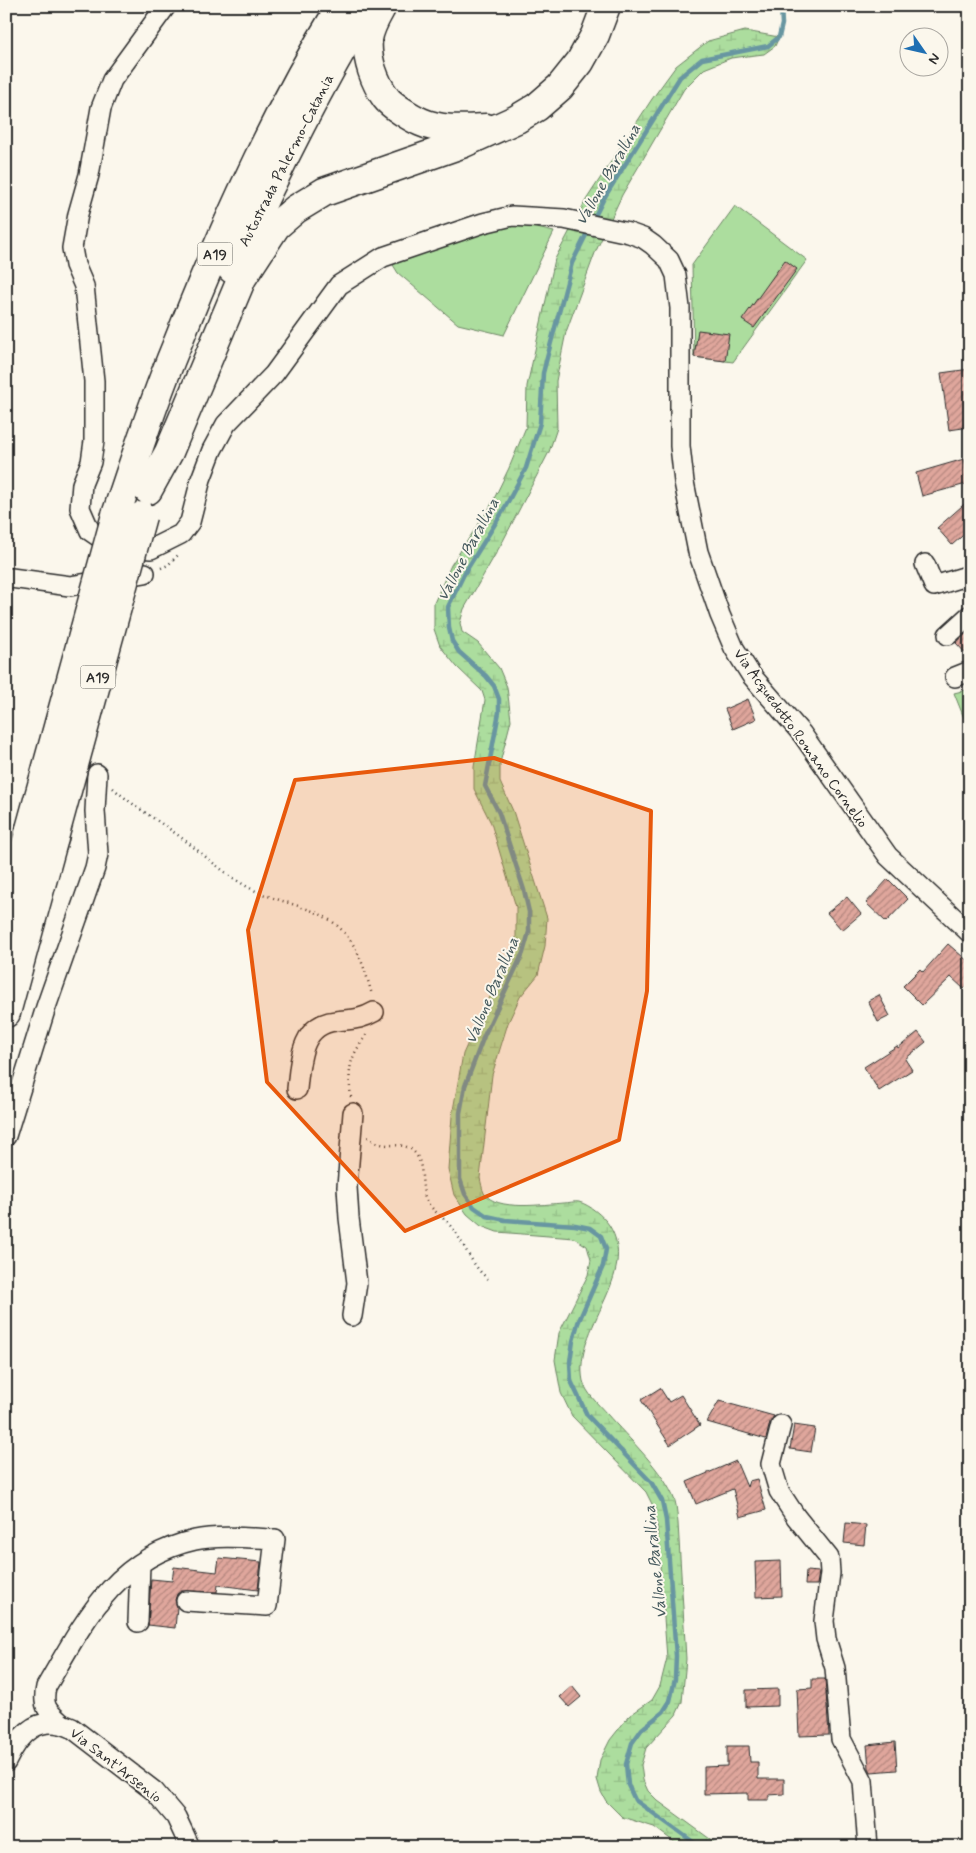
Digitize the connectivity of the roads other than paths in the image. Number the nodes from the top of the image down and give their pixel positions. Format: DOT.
graph roads {
  1 [pos="166,6"];
  2 [pos="328,6"];
  3 [pos="342,6"];
  4 [pos="367,6"];
  5 [pos="382,6"];
  6 [pos="606,6"];
  7 [pos="495,128"];
  8 [pos="223,235"];
  9 [pos="148,490"];
  10 [pos="129,516"];
  11 [pos="925,564"];
  12 [pos="145,574"];
  13 [pos="970,575"];
  14 [pos="11,578"];
  15 [pos="970,615"];
  16 [pos="948,635"];
  17 [pos="97,774"];
  18 [pos="42,833"];
  19 [pos="6,922"];
  20 [pos="970,932"];
  21 [pos="374,1012"];
  22 [pos="6,1013"];
  23 [pos="297,1088"];
  24 [pos="353,1113"];
  25 [pos="6,1136"];
  26 [pos="352,1316"];
  27 [pos="781,1425"];
  28 [pos="140,1564"];
  29 [pos="186,1601"];
  30 [pos="138,1622"];
  31 [pos="60,1723"];
  32 [pos="6,1762"];
  33 [pos="190,1847"];
  34 [pos="868,1847"];
  1 -- 20 [label="street, Via Acquedotto Romano Cornelio"];
  2 -- 8 [label="highway"];
  3 -- 8 [label="highway, Autostrada Palermo-Catania / A19"];
  4 -- 9 [label="highway, Autostrada Palermo-Catania / A19"];
  5 -- 7 [label="highway"];
  6 -- 7 [label="highway"];
  7 -- 9 [label="highway"];
  8 -- 10 [label="highway, Autostrada Palermo-Catania / A19"];
  9 -- 10 [label="highway, Autostrada Palermo-Catania / A19"];
  10 -- 18 [label="highway, A19, bridge"];
  11 -- 13 [label="street"];
  12 -- 14 [label="street"];
  15 -- 16 [label="street"];
  17 -- 25 [label="street"];
  18 -- 19 [label="highway, A19"];
  18 -- 22 [label="highway, A19"];
  21 -- 23 [label="street"];
  24 -- 26 [label="street"];
  27 -- 34 [label="street"];
  28 -- 29 [label="street"];
  28 -- 30 [label="street"];
  28 -- 31 [label="street"];
  31 -- 32 [label="street, Via Sant'Arsenio"];
  31 -- 33 [label="street, Via Sant'Arsenio"];
}
